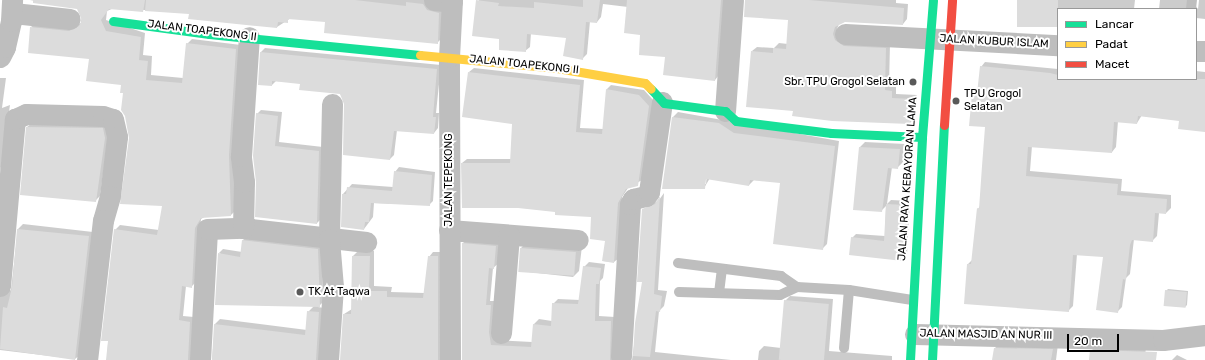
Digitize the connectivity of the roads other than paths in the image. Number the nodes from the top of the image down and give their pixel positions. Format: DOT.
graph roads {
  1 [pos="732,0"];
  2 [pos="933,0"];
  3 [pos="952,0"];
  4 [pos="446,1"];
  5 [pos="12,7"];
  6 [pos="70,19"];
  7 [pos="113,21"];
  8 [pos="845,34"];
  9 [pos="249,37"];
  10 [pos="940,39"];
  11 [pos="1057,45"];
  12 [pos="0,57"];
  13 [pos="449,57"];
  14 [pos="662,102"];
  15 [pos="332,104"];
  16 [pos="725,111"];
  17 [pos="922,137"];
  18 [pos="920,177"];
  19 [pos="940,179"];
  20 [pos="243,228"];
  21 [pos="449,230"];
  22 [pos="509,235"];
  23 [pos="329,238"];
  24 [pos="578,240"];
  25 [pos="366,242"];
  26 [pos="678,263"];
  27 [pos="722,269"];
  28 [pos="0,286"];
  29 [pos="797,287"];
  30 [pos="849,290"];
  31 [pos="679,292"];
  32 [pos="719,293"];
  33 [pos="912,300"];
  34 [pos="501,334"];
  35 [pos="911,334"];
  36 [pos="934,335"];
  37 [pos="1205,335"];
  38 [pos="844,348"];
  39 [pos="621,356"];
  40 [pos="86,360"];
  41 [pos="200,360"];
  42 [pos="328,360"];
  43 [pos="450,360"];
  44 [pos="910,360"];
  45 [pos="932,360"];
  1 -- 16 [label="street"];
  2 -- 10 [label="street, JALAN RAYA KEBAYORAN LAMA"];
  3 -- 10 [label="street, JALAN RAYA KEBAYORAN LAMA"];
  4 -- 13 [label="street, JALAN TEPEKONG"];
  5 -- 6 [label="street"];
  5 -- 12 [label="street"];
  7 -- 9 [label="street, JALAN TOAPEKONG II"];
  8 -- 10 [label="street, JALAN KUBUR ISLAM"];
  9 -- 13 [label="street, JALAN TOAPEKONG II"];
  9 -- 20 [label="street"];
  10 -- 11 [label="street, JALAN KUBUR ISLAM"];
  10 -- 17 [label="street, JALAN RAYA KEBAYORAN LAMA"];
  10 -- 19 [label="street, JALAN RAYA KEBAYORAN LAMA"];
  13 -- 14 [label="street, JALAN TOAPEKONG II"];
  13 -- 21 [label="street, JALAN TEPEKONG"];
  14 -- 16 [label="street"];
  14 -- 39 [label="street"];
  15 -- 23 [label="street"];
  16 -- 17 [label="street"];
  17 -- 18 [label="street, JALAN RAYA KEBAYORAN LAMA"];
  18 -- 19 [label="street"];
  18 -- 33 [label="street, JALAN RAYA KEBAYORAN LAMA"];
  19 -- 36 [label="street, JALAN RAYA KEBAYORAN LAMA"];
  20 -- 23 [label="street"];
  20 -- 41 [label="street"];
  21 -- 22 [label="street"];
  21 -- 43 [label="street, JALAN TEPEKONG"];
  22 -- 24 [label="street"];
  22 -- 34 [label="street"];
  23 -- 25 [label="street"];
  23 -- 42 [label="street"];
  26 -- 27 [label="lane"];
  27 -- 29 [label="lane"];
  27 -- 32 [label="lane"];
  28 -- 40 [label="street"];
  29 -- 30 [label="lane"];
  29 -- 32 [label="lane"];
  30 -- 33 [label="lane"];
  30 -- 38 [label="lane"];
  31 -- 32 [label="lane"];
  33 -- 35 [label="street, JALAN RAYA KEBAYORAN LAMA"];
  35 -- 36 [label="street, JALAN MASJID AN NUR III"];
  35 -- 44 [label="street, JALAN RAYA KEBAYORAN LAMA"];
  36 -- 37 [label="street, JALAN MASJID AN NUR III"];
  36 -- 45 [label="street, JALAN RAYA KEBAYORAN LAMA"];
}
